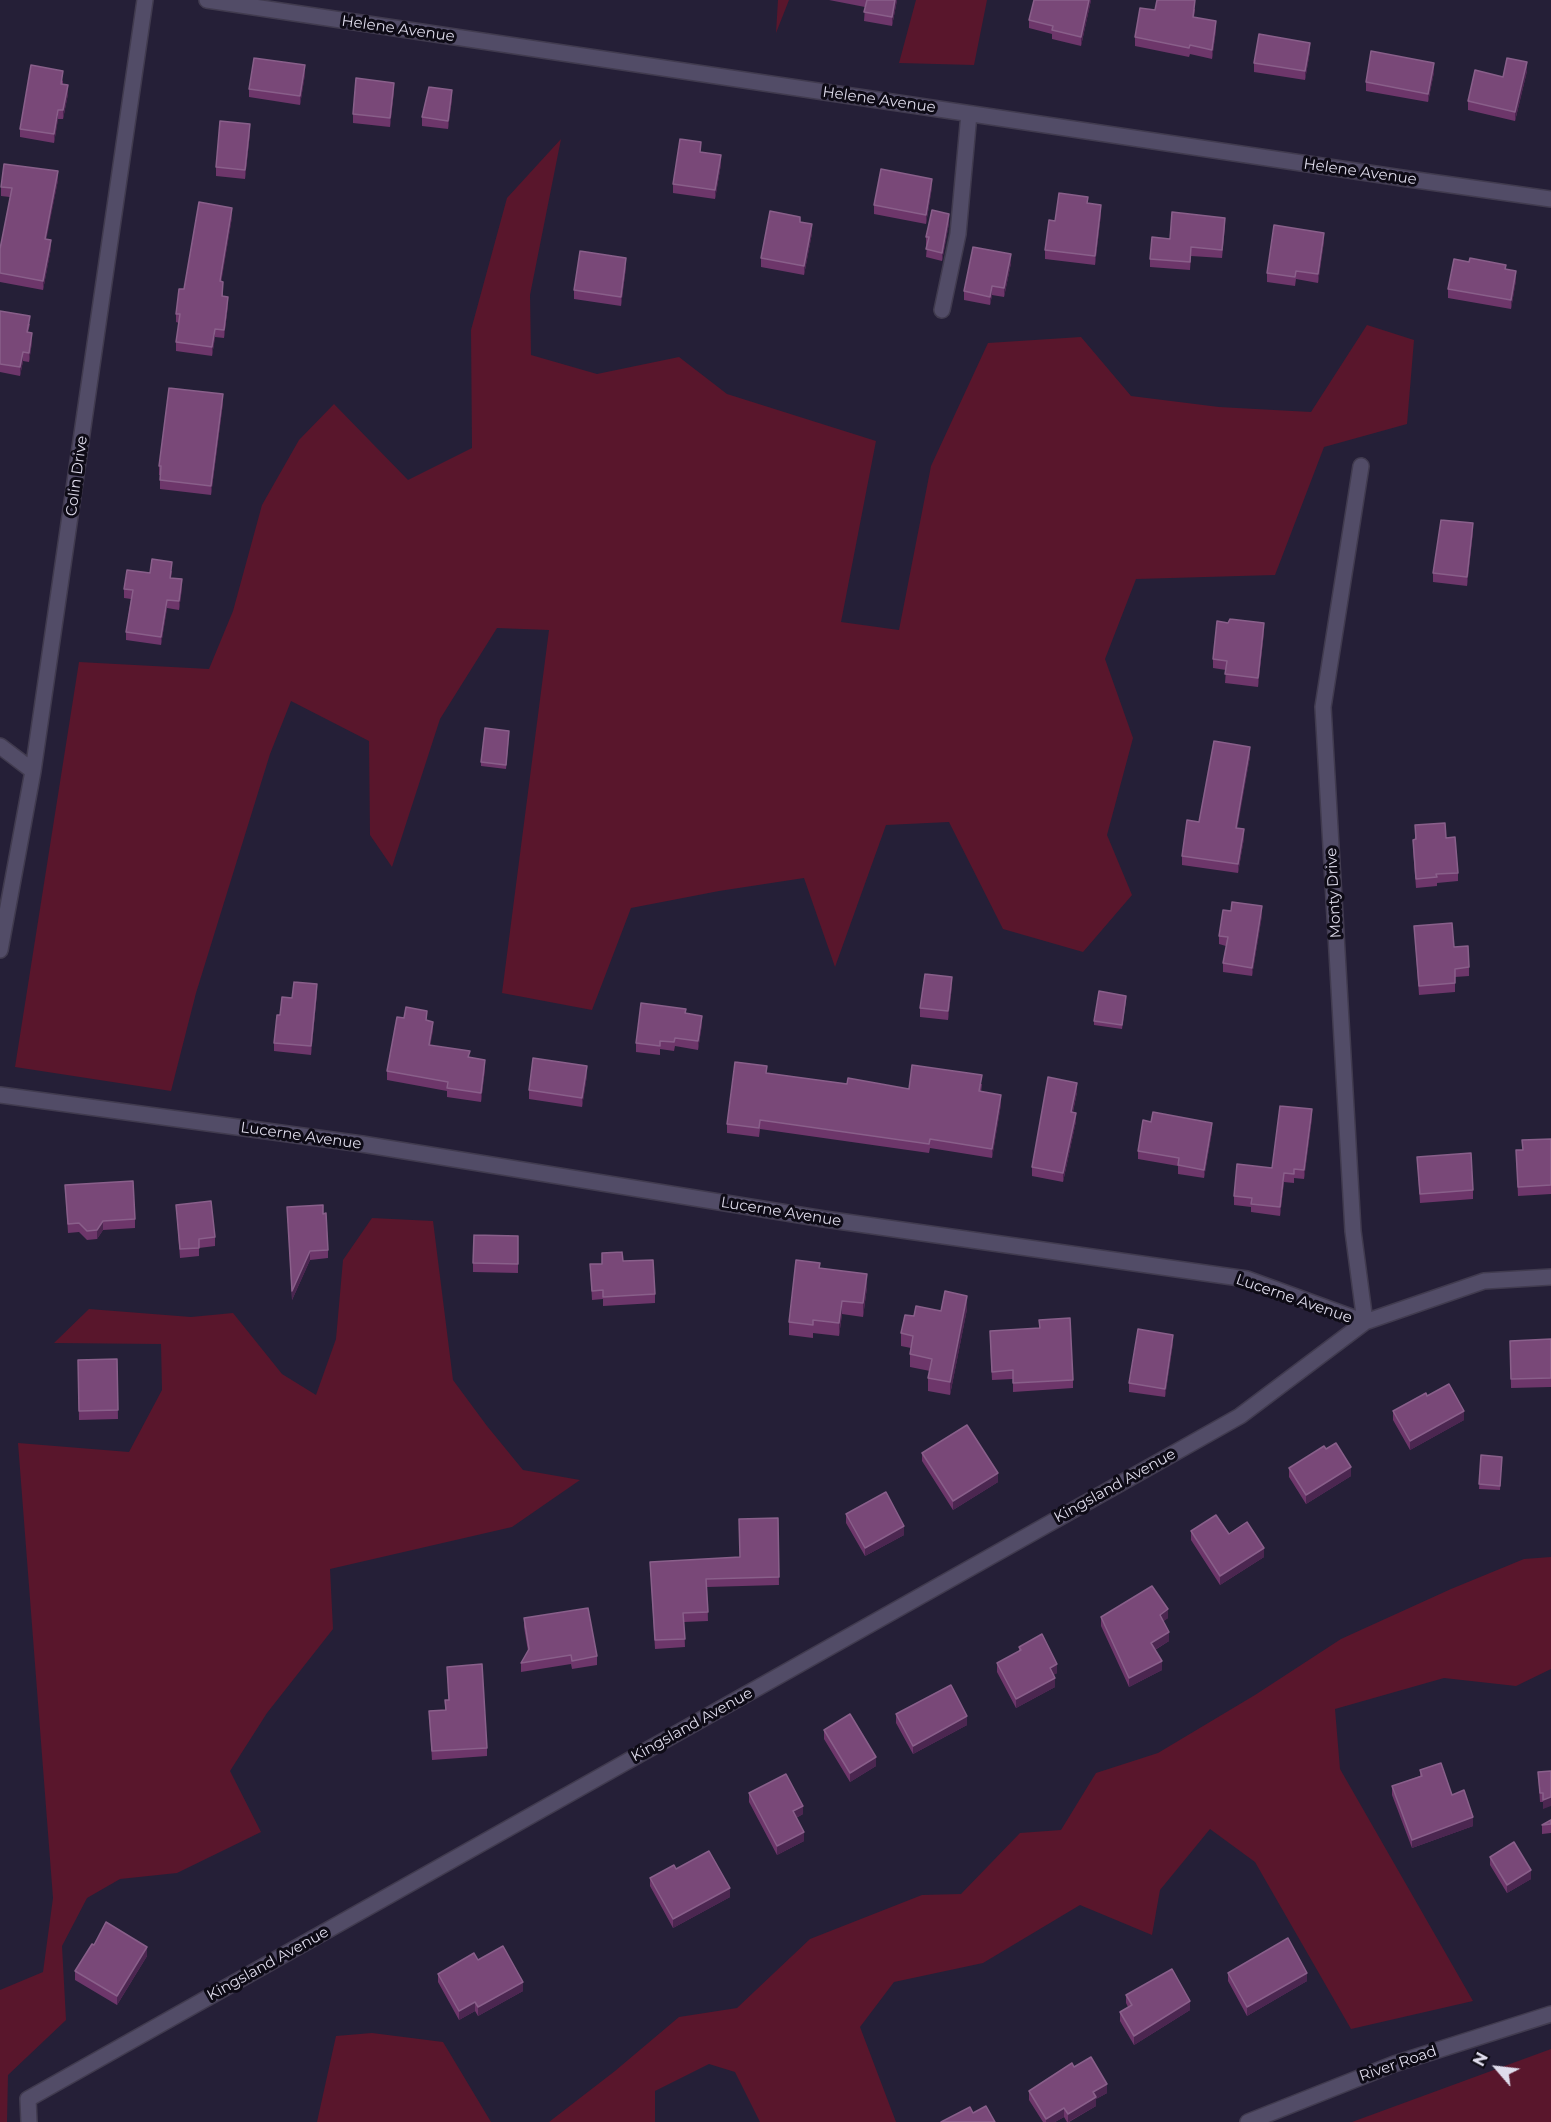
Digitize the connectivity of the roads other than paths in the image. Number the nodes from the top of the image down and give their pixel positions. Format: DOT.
graph roads {
  1 [pos="145,0"];
  2 [pos="207,0"];
  3 [pos="969,114"];
  4 [pos="1551,199"];
  5 [pos="942,310"];
  6 [pos="1361,466"];
  7 [pos="0,746"];
  8 [pos="33,771"];
  9 [pos="0,950"];
  10 [pos="0,1095"];
  11 [pos="1551,1277"];
  12 [pos="1365,1322"];
  13 [pos="1551,2014"];
  14 [pos="29,2122"];
  15 [pos="1248,2122"];
  1 -- 8 [label="street, Colin Drive"];
  2 -- 3 [label="street, Helene Avenue"];
  3 -- 4 [label="street, Helene Avenue"];
  3 -- 5 [label="street"];
  6 -- 12 [label="street, Monty Drive"];
  7 -- 8 [label="street"];
  8 -- 9 [label="street, Colin Drive"];
  10 -- 12 [label="street, Lucerne Avenue"];
  11 -- 12 [label="street, Lucerne Avenue"];
  12 -- 14 [label="street, Kingsland Avenue"];
  13 -- 15 [label="street, River Road"];
}
